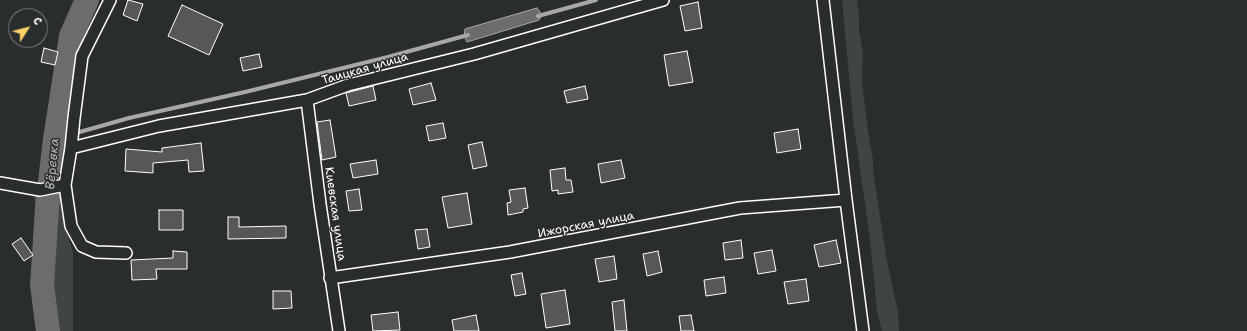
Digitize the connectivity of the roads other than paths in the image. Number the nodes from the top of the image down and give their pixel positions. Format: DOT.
graph roads {
  1 [pos="110,0"];
  2 [pos="663,0"];
  3 [pos="823,0"];
  4 [pos="307,100"];
  5 [pos="71,148"];
  6 [pos="0,183"];
  7 [pos="65,185"];
  8 [pos="846,200"];
  9 [pos="126,253"];
  10 [pos="330,278"];
  11 [pos="338,331"];
  12 [pos="862,331"];
  1 -- 5 [label="street"];
  2 -- 4 [label="street, Таицкая улица"];
  3 -- 8 [label="street"];
  4 -- 5 [label="street, Таицкая улица"];
  4 -- 10 [label="street, Киевская улица"];
  5 -- 7 [label="street"];
  6 -- 7 [label="street"];
  7 -- 9 [label="street"];
  8 -- 10 [label="street, Ижорская улица"];
  8 -- 12 [label="street"];
  10 -- 11 [label="street, Киевская улица"];
}
